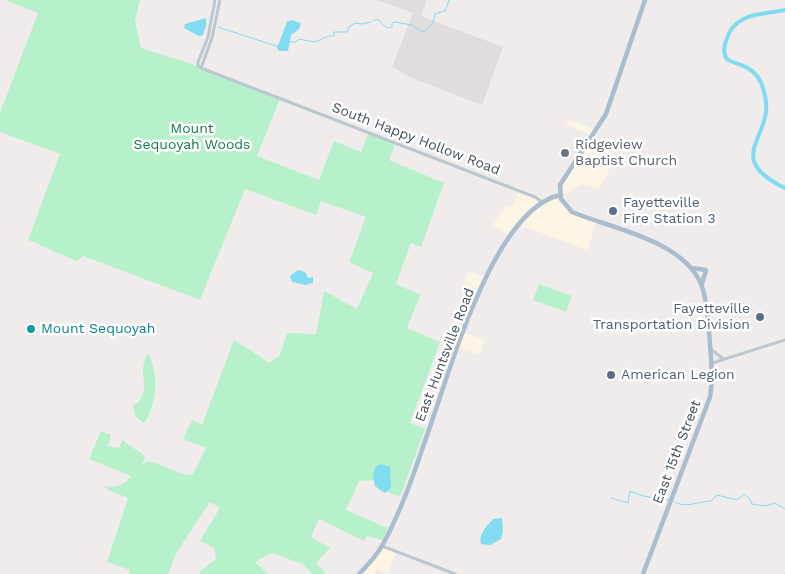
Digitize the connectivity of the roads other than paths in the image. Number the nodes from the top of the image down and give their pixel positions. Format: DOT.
graph roads {
  1 [pos="215,0"];
  2 [pos="220,0"];
  3 [pos="645,0"];
  4 [pos="210,36"];
  5 [pos="560,195"];
  6 [pos="542,202"];
  7 [pos="690,267"];
  8 [pos="702,285"];
  9 [pos="785,340"];
  10 [pos="710,349"];
  11 [pos="725,358"];
  12 [pos="711,363"];
  13 [pos="382,546"];
  14 [pos="359,574"];
  15 [pos="456,574"];
  16 [pos="643,574"];
  1 -- 4 [label="street"];
  2 -- 4 [label="street"];
  3 -- 5 [label="main road"];
  4 -- 6 [label="street, South Happy Hollow Road"];
  5 -- 6 [label="main road, East Huntsville Road"];
  5 -- 7 [label="main road"];
  6 -- 13 [label="main road, East Huntsville Road"];
  7 -- 8 [label="main road, East 15th Street"];
  7 -- 8 [label="main road"];
  8 -- 10 [label="main road, East 15th Street"];
  9 -- 11 [label="street"];
  10 -- 11 [label="street"];
  10 -- 12 [label="main road, East 15th Street"];
  11 -- 12 [label="street"];
  12 -- 16 [label="main road, East 15th Street"];
  13 -- 14 [label="main road, East Huntsville Road"];
  13 -- 15 [label="street"];
}
